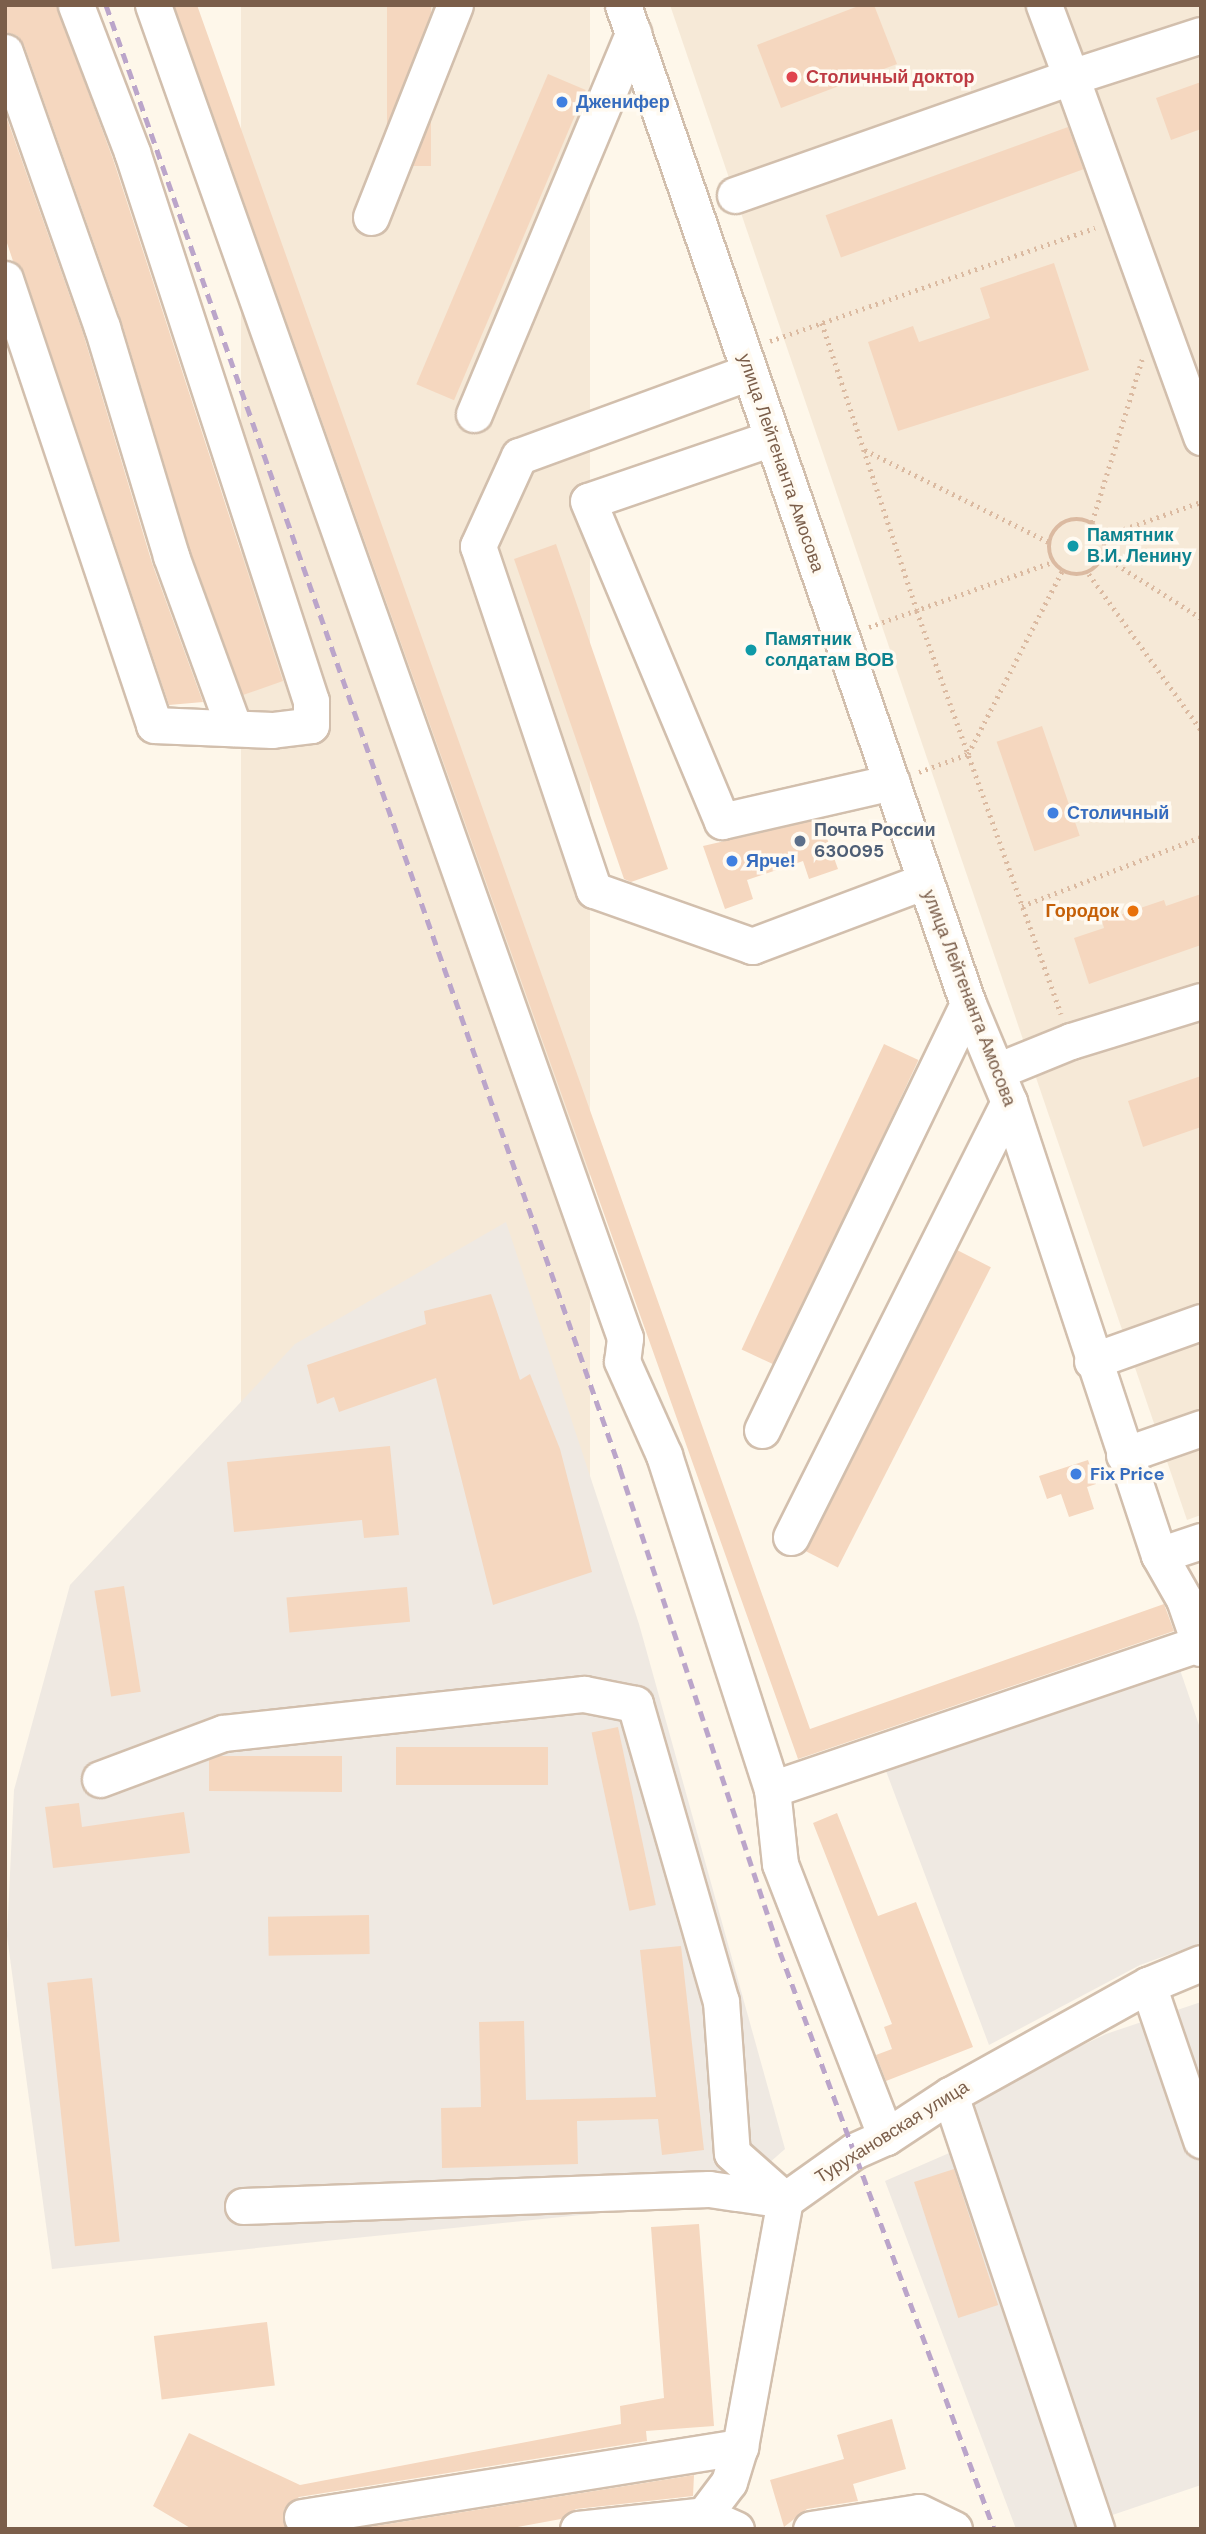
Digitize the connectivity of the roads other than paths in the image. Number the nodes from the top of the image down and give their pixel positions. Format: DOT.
graph roads {
  1 [pos="76,5"];
  2 [pos="153,5"];
  3 [pos="455,5"];
  4 [pos="1044,5"];
  5 [pos="628,19"];
  6 [pos="1201,35"];
  7 [pos="5,52"];
  8 [pos="1071,77"];
  9 [pos="735,195"];
  10 [pos="371,217"];
  11 [pos="5,279"];
  12 [pos="746,361"];
  13 [pos="474,414"];
  14 [pos="1201,437"];
  15 [pos="772,438"];
  16 [pos="234,728"];
  17 [pos="892,782"];
  18 [pos="925,881"];
  19 [pos="1201,1001"];
  20 [pos="968,1004"];
  21 [pos="1003,1086"];
  22 [pos="1201,1322"];
  23 [pos="1092,1361"];
  24 [pos="1201,1428"];
  25 [pos="762,1430"];
  26 [pos="1124,1454"];
  27 [pos="791,1537"];
  28 [pos="1201,1541"];
  29 [pos="1159,1555"];
  30 [pos="1200,1646"];
  31 [pos="100,1779"];
  32 [pos="772,1789"];
  33 [pos="1201,1964"];
  34 [pos="1148,1985"];
  35 [pos="1192,2089"];
  36 [pos="950,2095"];
  37 [pos="886,2137"];
  38 [pos="1201,2140"];
  39 [pos="785,2200"];
  40 [pos="243,2206"];
  41 [pos="740,2447"];
  42 [pos="302,2517"];
  43 [pos="695,2522"];
  44 [pos="849,2526"];
  45 [pos="578,2529"];
  46 [pos="736,2529"];
  47 [pos="811,2529"];
  48 [pos="954,2529"];
  49 [pos="1096,2529"];
  1 -- 16 [label="street"];
  2 -- 32 [label="street"];
  3 -- 10 [label="street"];
  4 -- 8 [label="street"];
  5 -- 12 [label="street, улица Лейтенанта Амосова"];
  5 -- 13 [label="street"];
  6 -- 8 [label="street"];
  7 -- 16 [label="street"];
  8 -- 9 [label="street"];
  8 -- 14 [label="street"];
  11 -- 16 [label="street"];
  12 -- 15 [label="street, улица Лейтенанта Амосова"];
  12 -- 18 [label="street"];
  15 -- 17 [label="street, улица Лейтенанта Амосова"];
  15 -- 17 [label="street"];
  17 -- 18 [label="street, улица Лейтенанта Амосова"];
  18 -- 20 [label="street, улица Лейтенанта Амосова"];
  19 -- 21 [label="street"];
  20 -- 21 [label="street, улица Лейтенанта Амосова"];
  20 -- 25 [label="street"];
  21 -- 23 [label="street, улица Лейтенанта Амосова"];
  21 -- 27 [label="street"];
  22 -- 23 [label="street"];
  23 -- 26 [label="street, улица Лейтенанта Амосова"];
  24 -- 26 [label="street"];
  26 -- 29 [label="street, улица Лейтенанта Амосова"];
  28 -- 29 [label="street"];
  29 -- 30 [label="street, улица Лейтенанта Амосова"];
  30 -- 32 [label="street"];
  31 -- 39 [label="street"];
  32 -- 37 [label="street"];
  33 -- 34 [label="street, Турухановская улица"];
  34 -- 35 [label="street"];
  34 -- 36 [label="street, Турухановская улица"];
  35 -- 38 [label="street"];
  36 -- 37 [label="street, Турухановская улица"];
  36 -- 49 [label="street"];
  37 -- 39 [label="street, Турухановская улица"];
  39 -- 40 [label="street"];
  39 -- 41 [label="street"];
  41 -- 42 [label="street"];
  41 -- 43 [label="street"];
  43 -- 45 [label="street"];
  43 -- 46 [label="street"];
  44 -- 47 [label="street"];
  44 -- 48 [label="street"];
}
